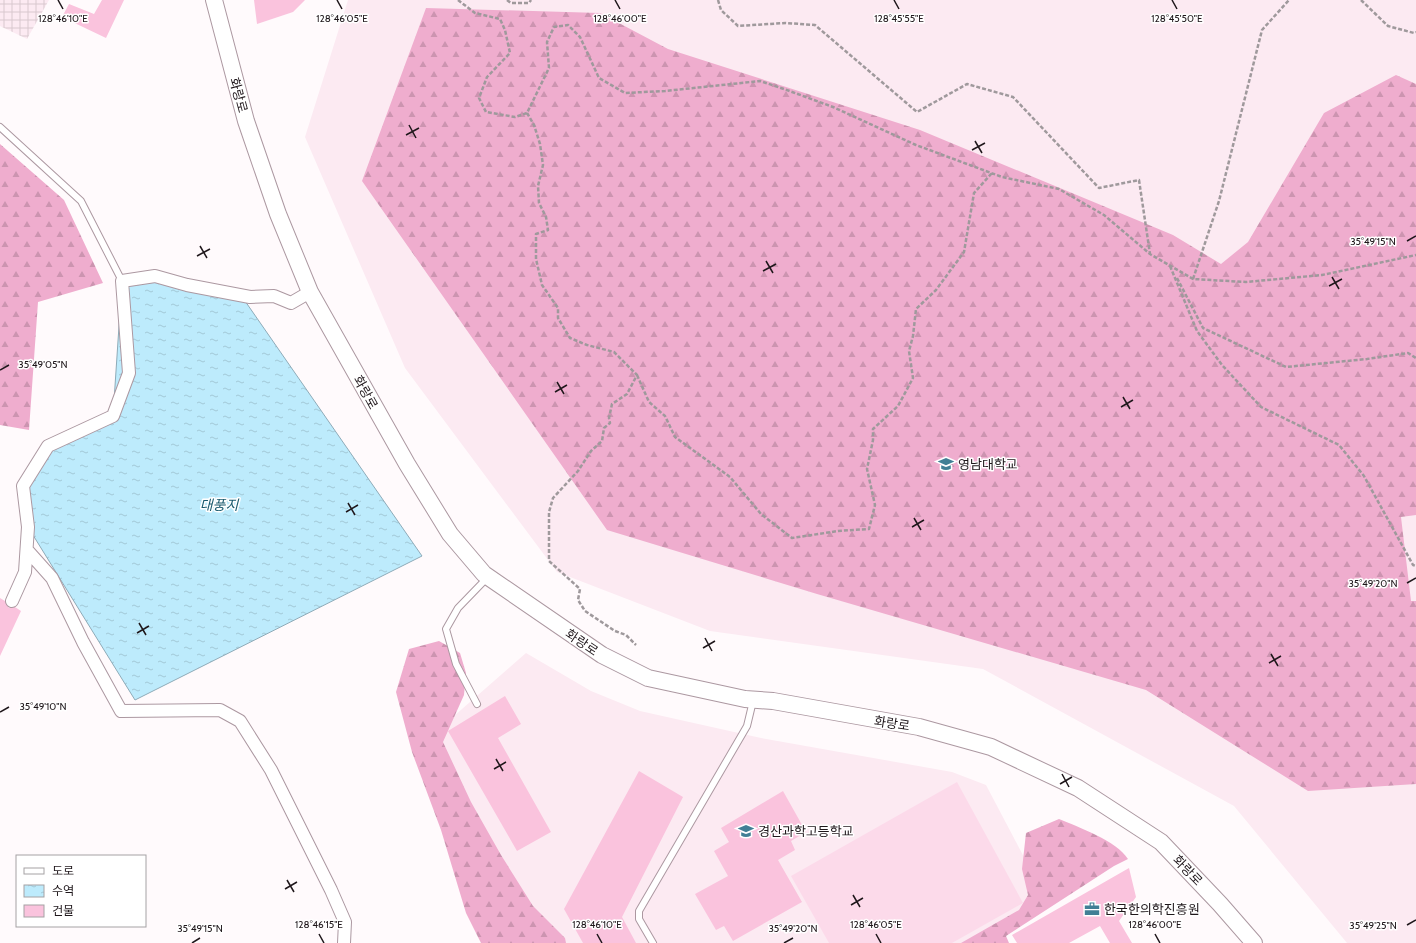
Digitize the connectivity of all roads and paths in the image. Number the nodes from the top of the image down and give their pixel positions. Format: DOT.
graph roads {
  1 [pos="213,0"];
  2 [pos="458,0"];
  3 [pos="508,0"];
  4 [pos="531,0"];
  5 [pos="718,0"];
  6 [pos="1289,0"];
  7 [pos="1361,0"];
  8 [pos="1416,32"];
  9 [pos="527,113"];
  10 [pos="0,127"];
  11 [pos="992,173"];
  12 [pos="1150,254"];
  13 [pos="1416,255"];
  14 [pos="1170,265"];
  15 [pos="1193,279"];
  16 [pos="122,281"];
  17 [pos="310,292"];
  18 [pos="1416,358"];
  19 [pos="637,375"];
  20 [pos="27,550"];
  21 [pos="1416,566"];
  22 [pos="488,577"];
  23 [pos="12,601"];
  24 [pos="636,645"];
  25 [pos="754,700"];
  26 [pos="477,704"];
  27 [pos="344,943"];
  28 [pos="653,943"];
  29 [pos="1254,943"];
  1 -- 17 [label="street, 화랑로"];
  2 -- 9 [label="path"];
  3 -- 4 [label="path"];
  5 -- 12 [label="path"];
  6 -- 15 [label="path"];
  7 -- 8 [label="path"];
  9 -- 11 [label="path"];
  9 -- 19 [label="path"];
  10 -- 16 [label="lane"];
  11 -- 12 [label="path"];
  11 -- 19 [label="path"];
  12 -- 14 [label="path"];
  13 -- 15 [label="path"];
  14 -- 15 [label="path"];
  14 -- 18 [label="path"];
  14 -- 21 [label="path"];
  16 -- 17 [label="street"];
  16 -- 20 [label="street"];
  17 -- 22 [label="street, 화랑로"];
  19 -- 24 [label="path"];
  20 -- 23 [label="street"];
  20 -- 27 [label="street"];
  22 -- 25 [label="street, 화랑로"];
  22 -- 26 [label="lane"];
  25 -- 28 [label="lane"];
  25 -- 29 [label="street, 화랑로"];
}
